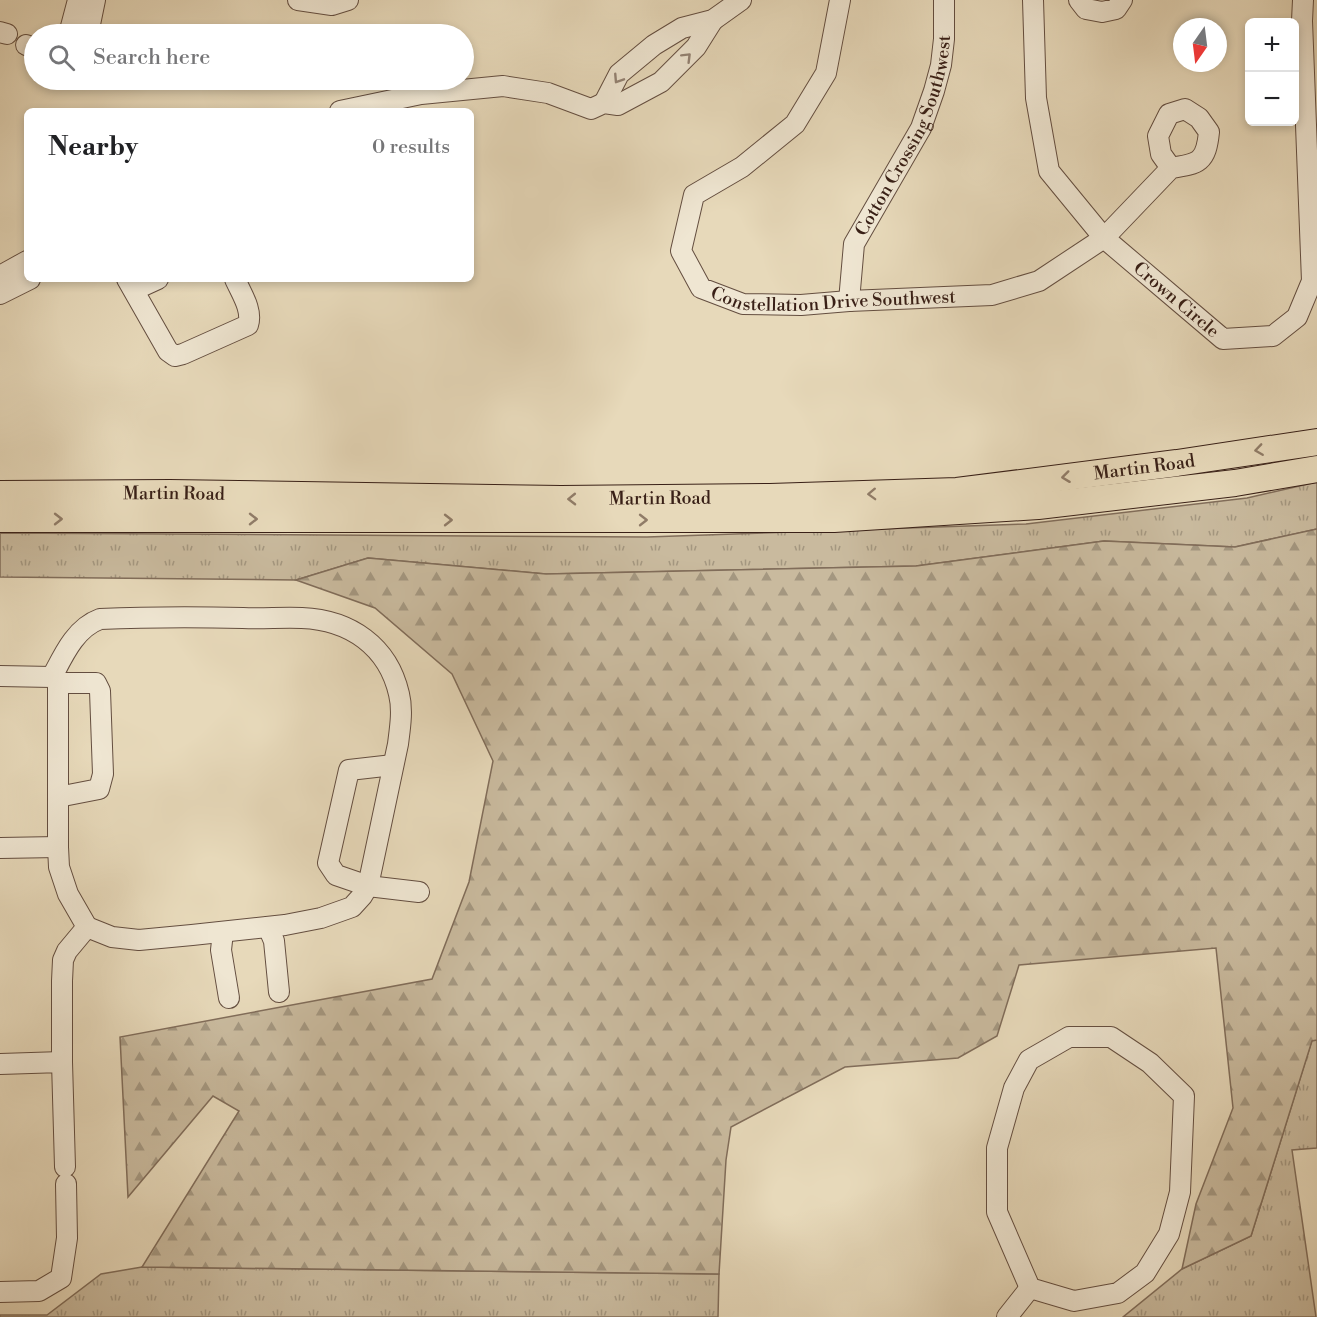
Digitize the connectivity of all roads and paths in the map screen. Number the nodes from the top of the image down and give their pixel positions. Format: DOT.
graph roads {
  1 [pos="78,0"];
  2 [pos="95,0"];
  3 [pos="298,0"];
  4 [pos="348,0"];
  5 [pos="741,0"];
  6 [pos="840,0"];
  7 [pos="944,0"];
  8 [pos="1033,0"];
  9 [pos="1078,0"];
  10 [pos="1122,0"];
  11 [pos="1303,0"];
  12 [pos="713,20"];
  13 [pos="72,24"];
  14 [pos="90,24"];
  15 [pos="474,89"];
  16 [pos="462,90"];
  17 [pos="604,103"];
  18 [pos="354,108"];
  19 [pos="1171,168"];
  20 [pos="1104,238"];
  21 [pos="24,263"];
  22 [pos="0,276"];
  23 [pos="24,282"];
  24 [pos="236,282"];
  25 [pos="130,285"];
  26 [pos="0,294"];
  27 [pos="849,301"];
  28 [pos="1317,442"];
  29 [pos="1317,469"];
  30 [pos="0,494"];
  31 [pos="0,519"];
  32 [pos="0,676"];
  33 [pos="55,680"];
  34 [pos="393,765"];
  35 [pos="58,797"];
  36 [pos="57,847"];
  37 [pos="0,848"];
  38 [pos="368,886"];
  39 [pos="419,892"];
  40 [pos="87,927"];
  41 [pos="268,927"];
  42 [pos="223,932"];
  43 [pos="279,992"];
  44 [pos="229,998"];
  45 [pos="62,1062"];
  46 [pos="0,1064"];
  47 [pos="1030,1288"];
  48 [pos="0,1292"];
  49 [pos="1007,1317"];
  1 -- 13 [label="street"];
  2 -- 14 [label="street"];
  3 -- 4 [label="street"];
  5 -- 12 [label="street"];
  6 -- 27 [label="street, Constellation Drive Southwest"];
  7 -- 27 [label="street, Cotton Crossing Southwest"];
  8 -- 20 [label="street, Crown Circle"];
  9 -- 10 [label="street"];
  11 -- 20 [label="street, Crown Circle"];
  12 -- 17 [label="street, one-way"];
  17 -- 12 [label="street, one-way"];
  15 -- 17 [label="street"];
  16 -- 18 [label="street"];
  19 -- 20 [label="street, Constellation Drive Southwest"];
  20 -- 27 [label="street, Constellation Drive Southwest"];
  21 -- 22 [label="street"];
  23 -- 26 [label="street"];
  24 -- 25 [label="street"];
  28 -- 30 [label="main road, Martin Road, one-way"];
  31 -- 29 [label="main road, Martin Road, one-way"];
  32 -- 33 [label="street"];
  33 -- 34 [label="street"];
  33 -- 35 [label="street"];
  33 -- 35 [label="street"];
  34 -- 38 [label="street"];
  34 -- 38 [label="street"];
  35 -- 36 [label="street"];
  36 -- 37 [label="street"];
  36 -- 40 [label="street"];
  38 -- 39 [label="street"];
  38 -- 41 [label="street"];
  40 -- 42 [label="street"];
  40 -- 45 [label="street"];
  41 -- 42 [label="street"];
  41 -- 43 [label="street"];
  42 -- 44 [label="street"];
  45 -- 46 [label="street"];
  45 -- 48 [label="street"];
  47 -- 47 [label="street"];
  47 -- 49 [label="street"];
}
